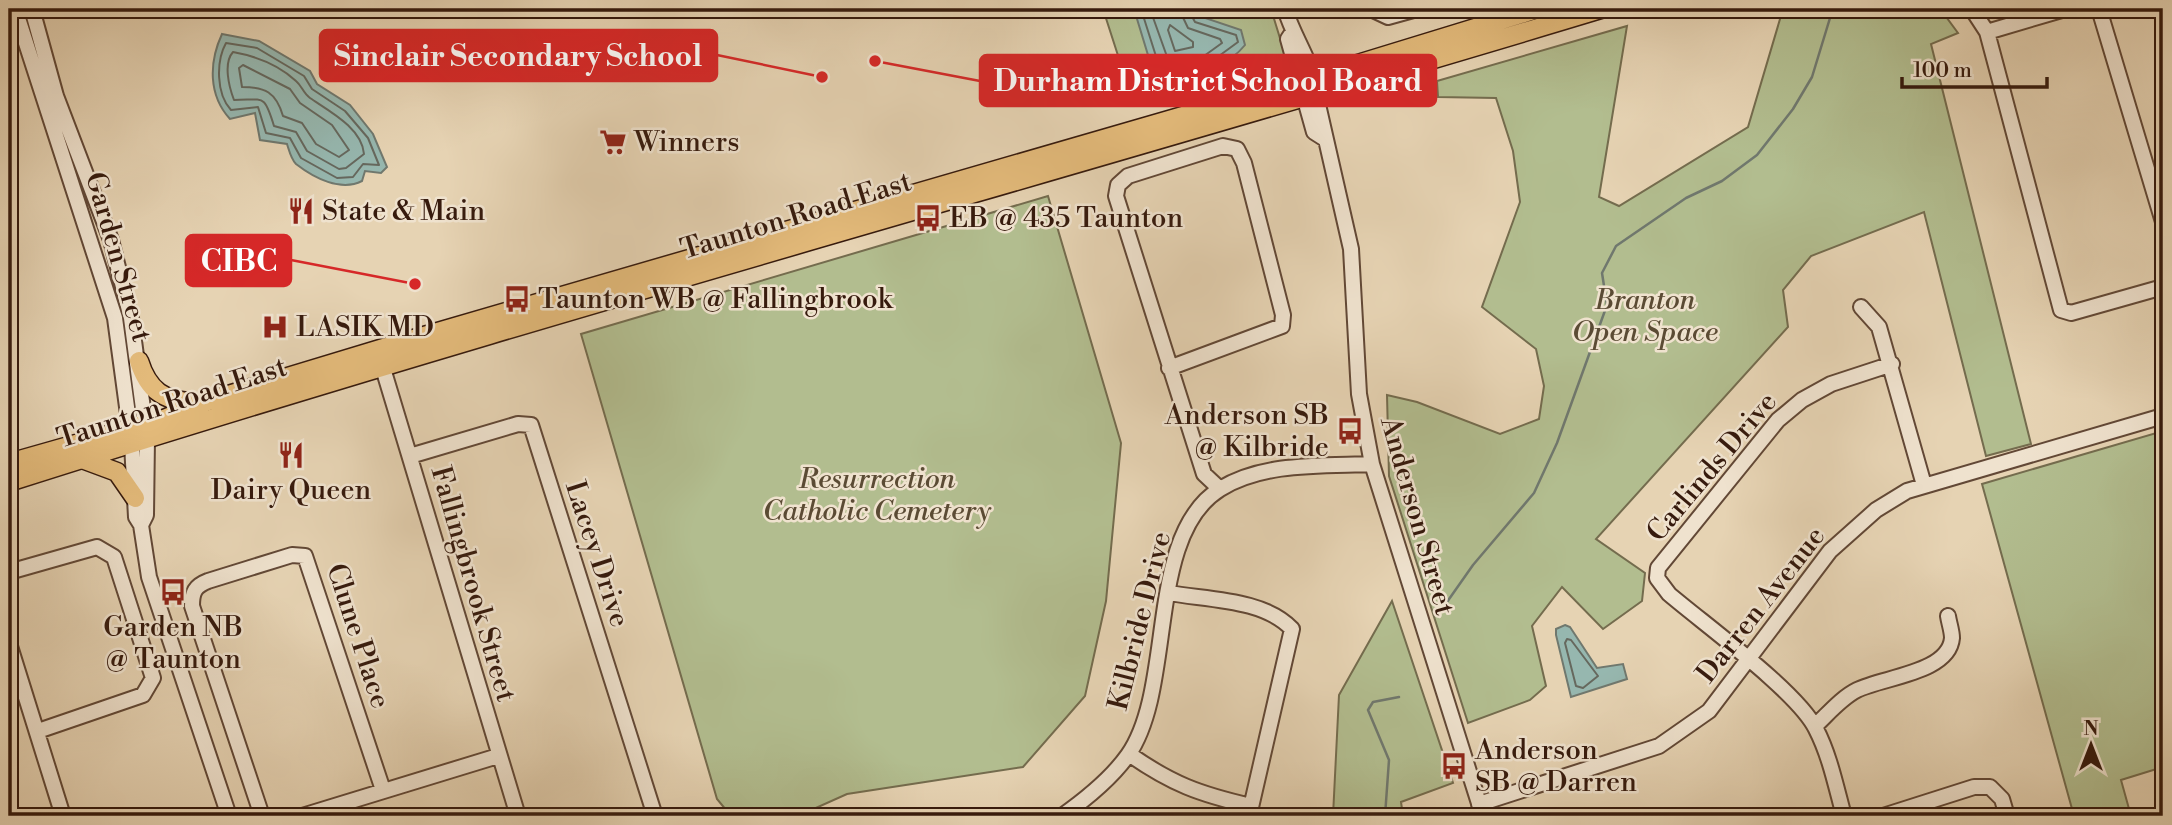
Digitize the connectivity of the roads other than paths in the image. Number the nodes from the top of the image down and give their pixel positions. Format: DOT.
graph roads {
  1 [pos="15,9"];
  2 [pos="32,9"];
  3 [pos="1284,9"];
  4 [pos="1371,9"];
  5 [pos="1417,9"];
  6 [pos="1537,9"];
  7 [pos="1601,9"];
  8 [pos="1972,9"];
  9 [pos="2065,9"];
  10 [pos="2099,9"];
  11 [pos="1987,32"];
  12 [pos="1308,88"];
  13 [pos="2163,222"];
  14 [pos="2163,288"];
  15 [pos="1861,307"];
  16 [pos="139,361"];
  17 [pos="1892,364"];
  18 [pos="382,365"];
  19 [pos="1169,368"];
  20 [pos="205,402"];
  21 [pos="2163,416"];
  22 [pos="138,434"];
  23 [pos="410,456"];
  24 [pos="82,459"];
  25 [pos="9,463"];
  26 [pos="1371,464"];
  27 [pos="9,482"];
  28 [pos="1924,485"];
  29 [pos="1220,489"];
  30 [pos="135,498"];
  31 [pos="141,525"];
  32 [pos="9,572"];
  33 [pos="1169,593"];
  34 [pos="1948,616"];
  35 [pos="9,643"];
  36 [pos="1749,661"];
  37 [pos="1815,726"];
  38 [pos="38,731"];
  39 [pos="1129,754"];
  40 [pos="498,756"];
  41 [pos="383,790"];
  42 [pos="1481,810"];
  43 [pos="1250,811"];
  44 [pos="63,816"];
  45 [pos="229,816"];
  46 [pos="262,816"];
  47 [pos="302,816"];
  48 [pos="518,816"];
  49 [pos="654,816"];
  50 [pos="1062,816"];
  51 [pos="1844,816"];
  52 [pos="1883,816"];
  53 [pos="2007,816"];
  1 -- 22 [label="street, Garden Street"];
  2 -- 16 [label="street, Garden Street"];
  3 -- 12 [label="street, Anderson Street"];
  4 -- 5 [label="street"];
  6 -- 12 [label="main road, Taunton Road East"];
  7 -- 12 [label="main road, Taunton Road East"];
  8 -- 11 [label="street"];
  9 -- 11 [label="street"];
  10 -- 13 [label="street"];
  11 -- 14 [label="street"];
  12 -- 18 [label="main road, Taunton Road East"];
  12 -- 20 [label="main road, Taunton Road East"];
  12 -- 26 [label="street, Anderson Street"];
  15 -- 17 [label="street"];
  16 -- 20 [label="main road"];
  16 -- 22 [label="street, Garden Street"];
  17 -- 28 [label="street"];
  17 -- 36 [label="street, Carlinds Drive"];
  18 -- 22 [label="main road, Taunton Road East"];
  18 -- 23 [label="street, Fallingbrook Street"];
  19 -- 19 [label="street"];
  19 -- 29 [label="street"];
  20 -- 22 [label="main road, Taunton Road East"];
  21 -- 28 [label="street, Darren Avenue"];
  22 -- 24 [label="main road, Taunton Road East"];
  22 -- 25 [label="main road, Taunton Road East"];
  22 -- 30 [label="street, Garden Street"];
  22 -- 31 [label="street, Garden Street"];
  23 -- 40 [label="street, Fallingbrook Street"];
  23 -- 49 [label="street, Lacey Drive"];
  24 -- 27 [label="main road, Taunton Road East"];
  24 -- 30 [label="main road"];
  26 -- 29 [label="street, Kilbride Drive"];
  26 -- 42 [label="street, Anderson Street"];
  28 -- 36 [label="street, Darren Avenue"];
  29 -- 33 [label="street, Kilbride Drive"];
  30 -- 31 [label="street, Garden Street"];
  31 -- 45 [label="street, Garden Street"];
  32 -- 38 [label="street"];
  33 -- 39 [label="street, Kilbride Drive"];
  33 -- 43 [label="street"];
  34 -- 37 [label="street"];
  35 -- 38 [label="street"];
  36 -- 37 [label="street"];
  36 -- 42 [label="street, Darren Avenue"];
  37 -- 51 [label="street"];
  38 -- 44 [label="street"];
  39 -- 43 [label="street"];
  39 -- 50 [label="street, Kilbride Drive"];
  40 -- 41 [label="street"];
  40 -- 48 [label="street, Fallingbrook Street"];
  41 -- 46 [label="street, Clune Place"];
  41 -- 47 [label="street"];
  52 -- 53 [label="street"];
}
